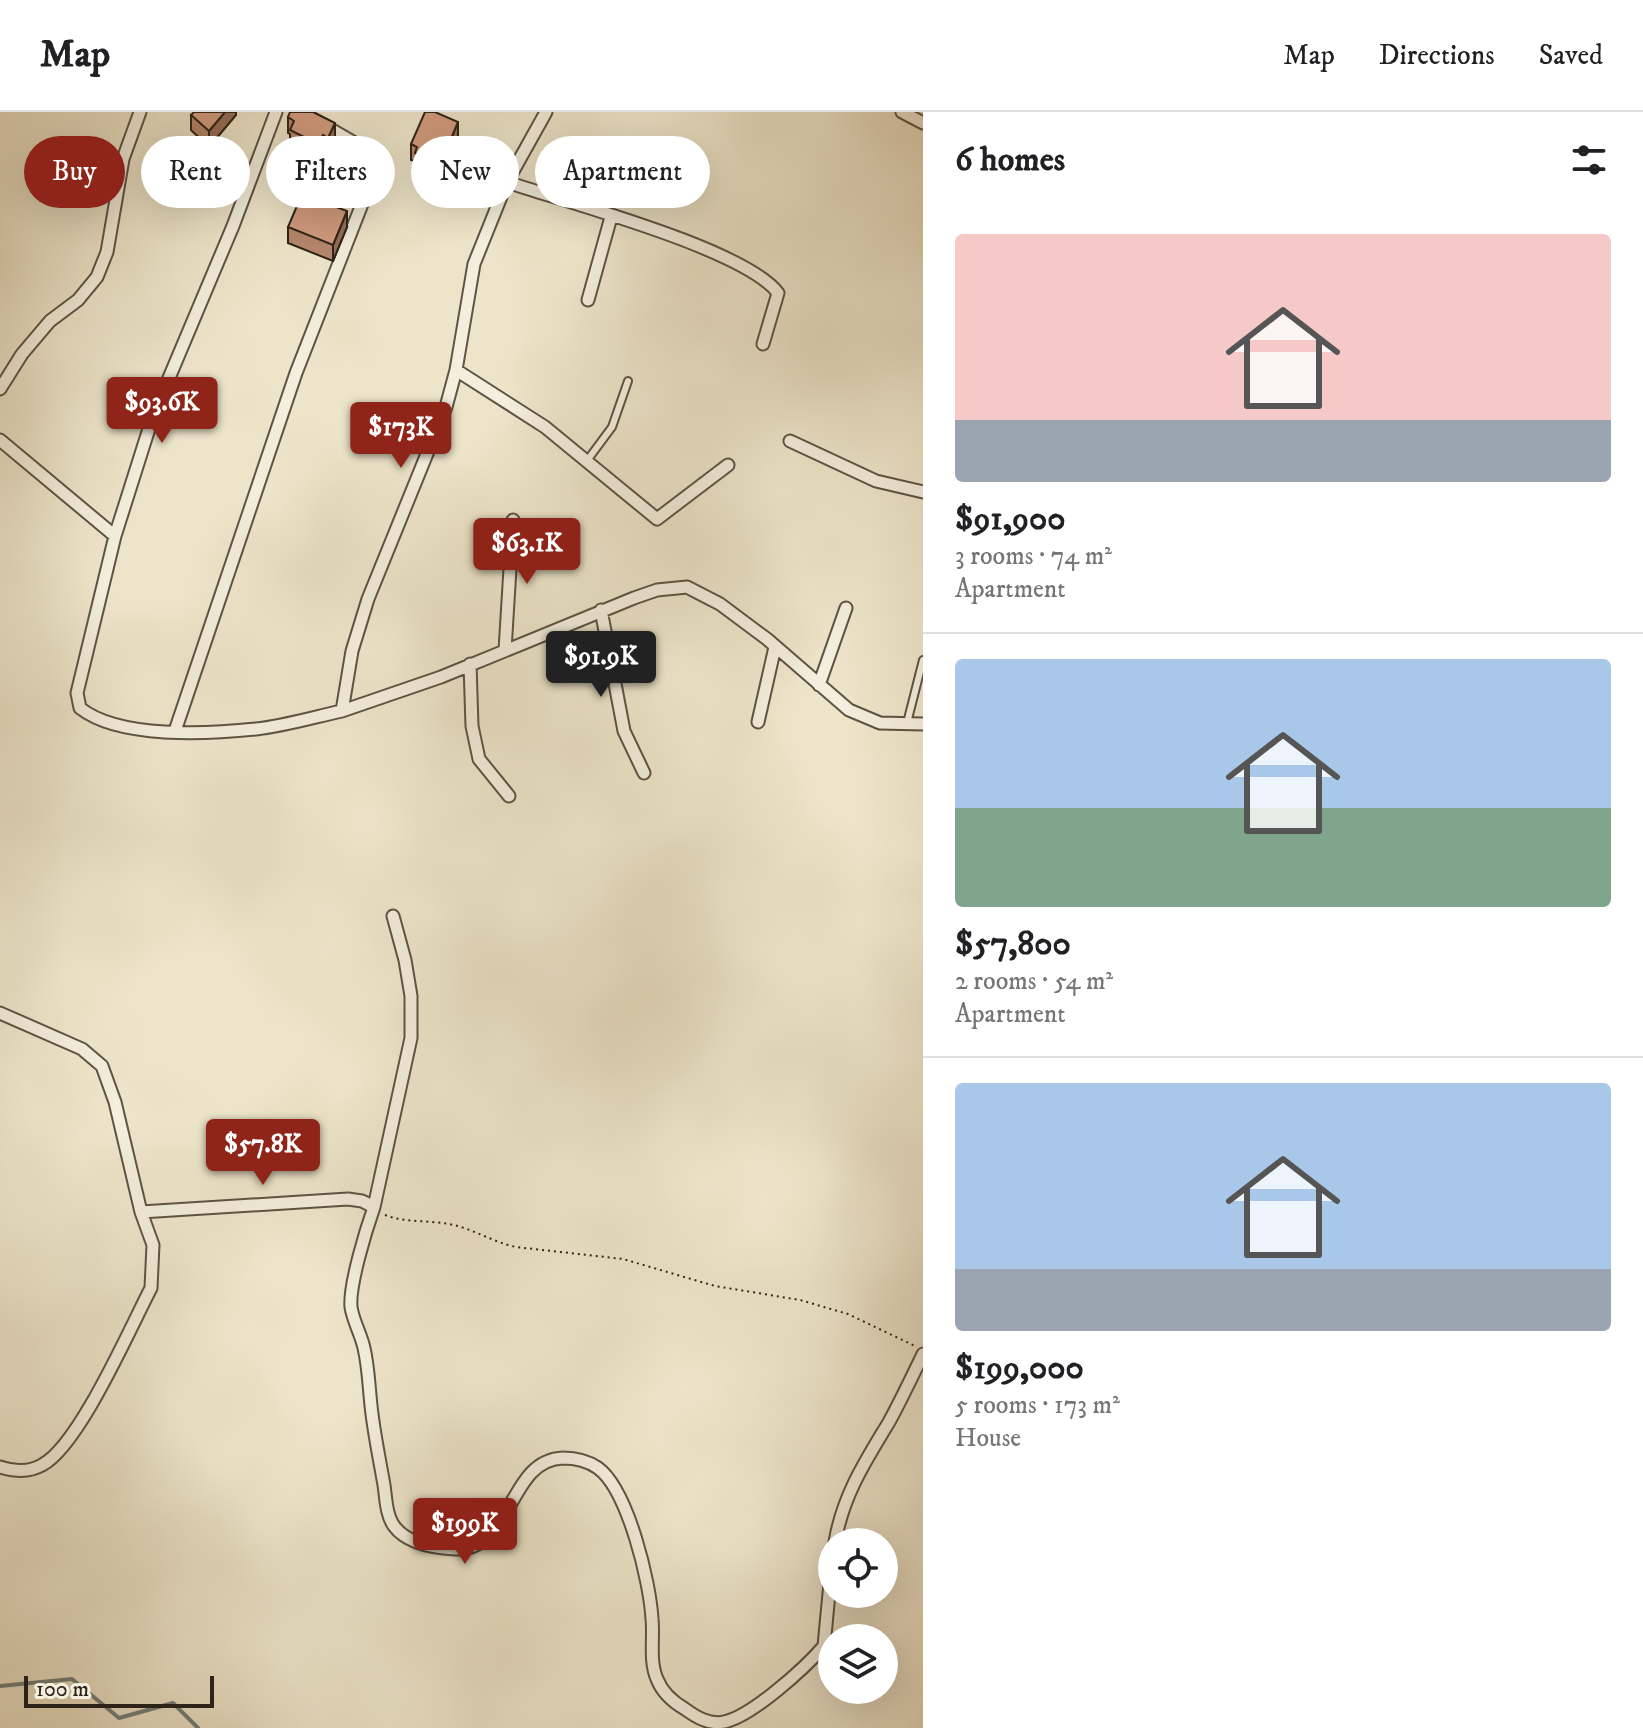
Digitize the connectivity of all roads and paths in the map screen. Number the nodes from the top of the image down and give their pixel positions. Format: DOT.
graph roads {
  1 [pos="140,112"];
  2 [pos="276,112"];
  3 [pos="301,112"];
  4 [pos="332,112"];
  5 [pos="546,112"];
  6 [pos="902,112"];
  7 [pos="923,123"];
  8 [pos="330,127"];
  9 [pos="519,160"];
  10 [pos="519,186"];
  11 [pos="497,208"];
  12 [pos="611,217"];
  13 [pos="588,300"];
  14 [pos="763,344"];
  15 [pos="456,370"];
  16 [pos="628,381"];
  17 [pos="0,389"];
  18 [pos="0,440"];
  19 [pos="790,441"];
  20 [pos="586,462"];
  21 [pos="728,465"];
  22 [pos="923,492"];
  23 [pos="513,520"];
  24 [pos="115,536"];
  25 [pos="846,608"];
  26 [pos="601,610"];
  27 [pos="775,647"];
  28 [pos="505,650"];
  29 [pos="923,660"];
  30 [pos="470,664"];
  31 [pos="819,685"];
  32 [pos="342,711"];
  33 [pos="758,722"];
  34 [pos="907,723"];
  35 [pos="923,724"];
  36 [pos="175,731"];
  37 [pos="644,773"];
  38 [pos="509,796"];
  39 [pos="393,916"];
  40 [pos="0,1013"];
  41 [pos="374,1207"];
  42 [pos="141,1212"];
  43 [pos="923,1352"];
  44 [pos="0,1467"];
  45 [pos="839,1528"];
  46 [pos="828,1608"];
  1 -- 17 [label="street"];
  2 -- 24 [label="street"];
  3 -- 8 [label="street"];
  4 -- 8 [label="street"];
  5 -- 9 [label="street"];
  6 -- 7 [label="street"];
  8 -- 36 [label="street"];
  10 -- 12 [label="street"];
  11 -- 15 [label="street"];
  12 -- 13 [label="street"];
  12 -- 14 [label="street"];
  15 -- 20 [label="street"];
  15 -- 32 [label="street"];
  16 -- 20 [label="lane"];
  18 -- 24 [label="street"];
  19 -- 22 [label="street"];
  20 -- 21 [label="street"];
  23 -- 28 [label="street"];
  24 -- 36 [label="street"];
  25 -- 31 [label="street"];
  26 -- 27 [label="street"];
  26 -- 28 [label="street"];
  26 -- 37 [label="street"];
  27 -- 31 [label="street"];
  27 -- 33 [label="street"];
  28 -- 30 [label="street"];
  29 -- 34 [label="lane"];
  30 -- 32 [label="street"];
  30 -- 38 [label="street"];
  31 -- 34 [label="street"];
  32 -- 36 [label="street"];
  34 -- 35 [label="street"];
  39 -- 41 [label="street"];
  40 -- 42 [label="street"];
  41 -- 42 [label="street"];
  41 -- 43 [label="path"];
  41 -- 46 [label="street"];
  42 -- 44 [label="street"];
  43 -- 45 [label="street"];
}
